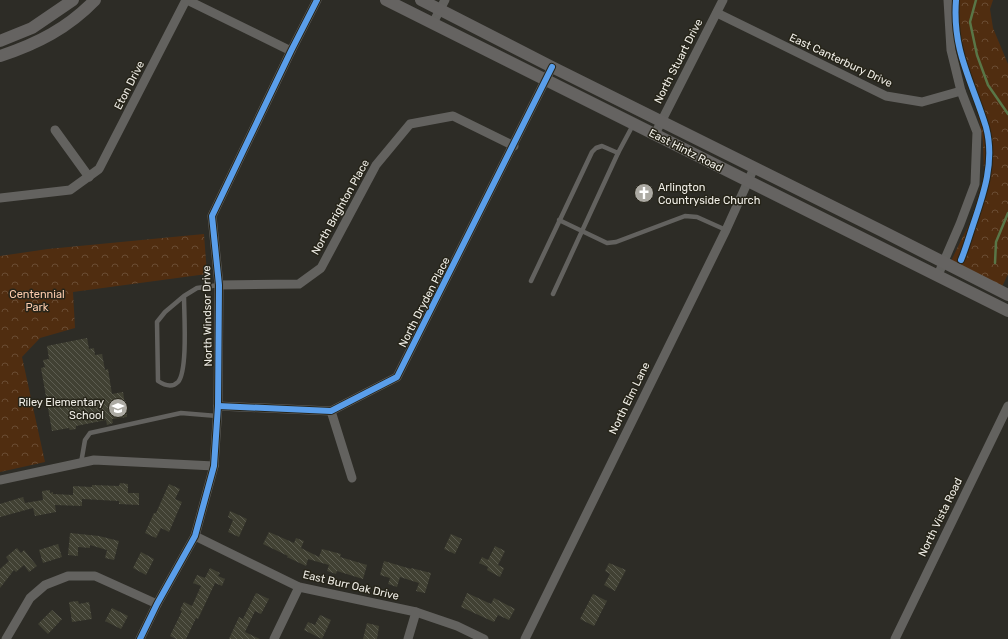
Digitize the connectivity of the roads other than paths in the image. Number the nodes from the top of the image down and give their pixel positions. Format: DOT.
graph roads {
  1 [pos="73,0"];
  2 [pos="95,0"];
  3 [pos="186,0"];
  4 [pos="317,0"];
  5 [pos="386,0"];
  6 [pos="421,0"];
  7 [pos="723,0"];
  8 [pos="948,0"];
  9 [pos="442,5"];
  10 [pos="717,13"];
  11 [pos="433,24"];
  12 [pos="0,41"];
  13 [pos="291,51"];
  14 [pos="0,56"];
  15 [pos="552,67"];
  16 [pos="546,80"];
  17 [pos="961,91"];
  18 [pos="661,120"];
  19 [pos="634,124"];
  20 [pos="55,130"];
  21 [pos="655,134"];
  22 [pos="514,146"];
  23 [pos="618,153"];
  24 [pos="754,168"];
  25 [pos="89,177"];
  26 [pos="748,181"];
  27 [pos="0,198"];
  28 [pos="560,220"];
  29 [pos="726,230"];
  30 [pos="582,231"];
  31 [pos="944,262"];
  32 [pos="938,275"];
  33 [pos="531,281"];
  34 [pos="219,285"];
  35 [pos="553,294"];
  36 [pos="1008,295"];
  37 [pos="184,296"];
  38 [pos="1008,311"];
  39 [pos="218,406"];
  40 [pos="1008,406"];
  41 [pos="331,412"];
  42 [pos="217,416"];
  43 [pos="80,463"];
  44 [pos="214,466"];
  45 [pos="352,478"];
  46 [pos="0,480"];
  47 [pos="195,536"];
  48 [pos="299,587"];
  49 [pos="158,604"];
  50 [pos="416,612"];
  51 [pos="6,639"];
  52 [pos="140,639"];
  53 [pos="274,639"];
  54 [pos="408,639"];
  55 [pos="484,639"];
  56 [pos="524,639"];
  57 [pos="895,639"];
  1 -- 12 [label="main road"];
  2 -- 14 [label="main road"];
  3 -- 13 [label="street, Eton Drive"];
  3 -- 25 [label="street, Eton Drive"];
  4 -- 13 [label="street, North Windsor Drive"];
  5 -- 11 [label="main road, East Hintz Road"];
  6 -- 9 [label="main road, East Hintz Road"];
  7 -- 10 [label="street, North Stuart Drive"];
  8 -- 17 [label="street"];
  9 -- 11 [label="street"];
  9 -- 15 [label="main road, East Hintz Road"];
  10 -- 17 [label="street, East Canterbury Drive"];
  10 -- 18 [label="street, North Stuart Drive"];
  11 -- 16 [label="main road, East Hintz Road"];
  13 -- 34 [label="street, North Windsor Drive"];
  15 -- 16 [label="street, North Dryden Place"];
  15 -- 18 [label="main road, East Hintz Road"];
  16 -- 19 [label="main road, East Hintz Road"];
  16 -- 22 [label="street, North Dryden Place"];
  17 -- 31 [label="street"];
  18 -- 21 [label="street, North Stuart Drive"];
  18 -- 24 [label="main road, East Hintz Road"];
  19 -- 21 [label="main road, East Hintz Road"];
  19 -- 23 [label="lane"];
  20 -- 25 [label="street"];
  21 -- 26 [label="main road, East Hintz Road"];
  22 -- 34 [label="street, North Brighton Place"];
  22 -- 41 [label="street, North Dryden Place"];
  23 -- 28 [label="lane"];
  23 -- 30 [label="lane"];
  24 -- 26 [label="street, North Elm Lane"];
  24 -- 31 [label="main road, East Hintz Road"];
  25 -- 27 [label="street, Eton Drive"];
  26 -- 29 [label="street, North Elm Lane"];
  26 -- 32 [label="main road, East Hintz Road"];
  28 -- 30 [label="lane"];
  28 -- 33 [label="lane"];
  29 -- 30 [label="lane"];
  29 -- 56 [label="street, North Elm Lane"];
  30 -- 35 [label="lane"];
  31 -- 32 [label="street"];
  31 -- 36 [label="main road, East Hintz Road"];
  32 -- 38 [label="main road, East Hintz Road"];
  34 -- 37 [label="lane"];
  34 -- 39 [label="street, North Windsor Drive"];
  37 -- 37 [label="lane"];
  39 -- 41 [label="street"];
  39 -- 42 [label="street, North Windsor Drive"];
  40 -- 57 [label="street, North Vista Road"];
  41 -- 45 [label="street"];
  42 -- 43 [label="lane"];
  42 -- 44 [label="street, North Windsor Drive"];
  43 -- 44 [label="street"];
  43 -- 46 [label="street"];
  44 -- 47 [label="street, North Windsor Drive"];
  47 -- 48 [label="street, East Burr Oak Drive"];
  47 -- 49 [label="street, North Windsor Drive"];
  48 -- 50 [label="street, East Burr Oak Drive"];
  48 -- 53 [label="street"];
  49 -- 51 [label="street"];
  49 -- 52 [label="street, North Windsor Drive"];
  50 -- 54 [label="street"];
  50 -- 55 [label="street, East Burr Oak Drive"];
}
